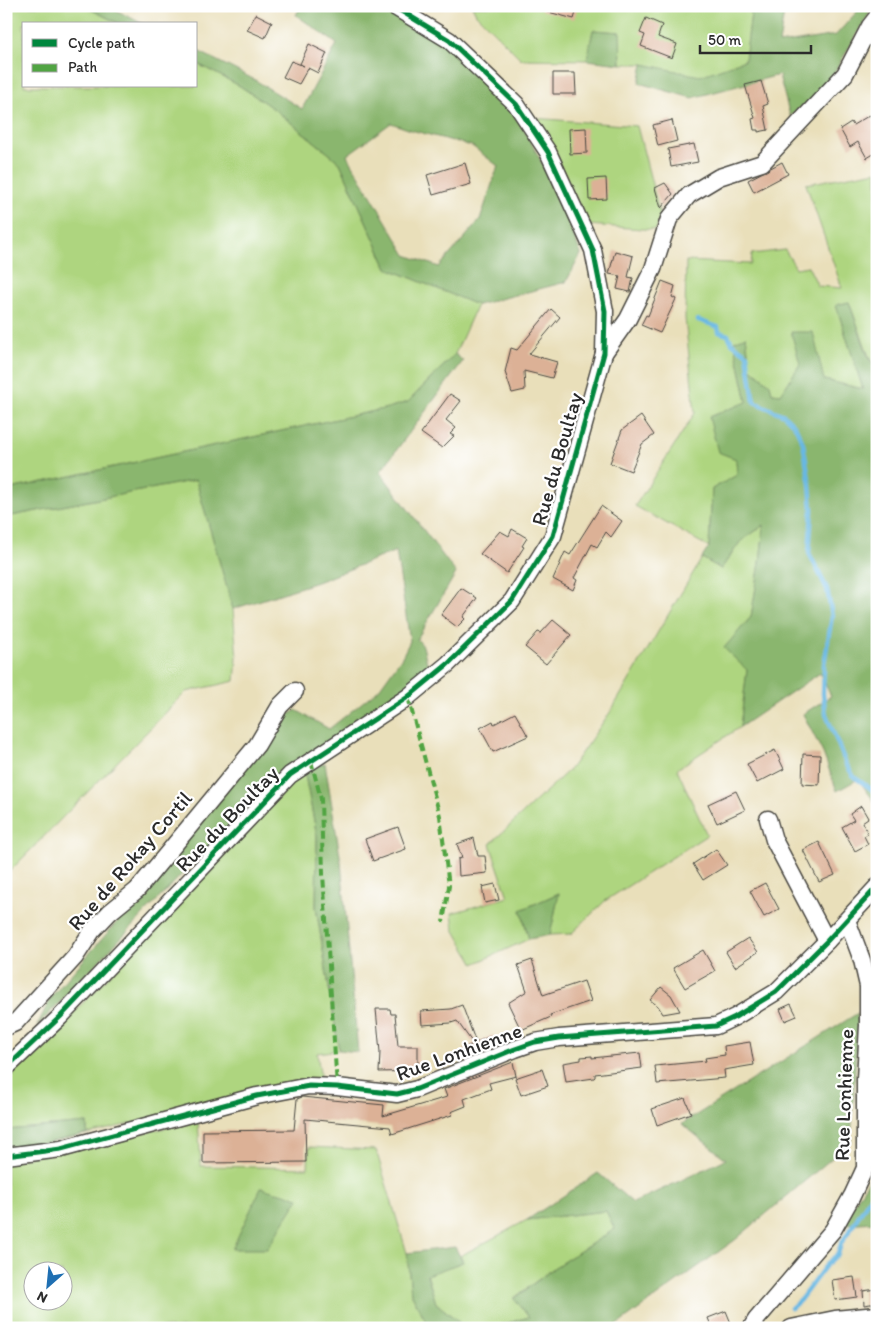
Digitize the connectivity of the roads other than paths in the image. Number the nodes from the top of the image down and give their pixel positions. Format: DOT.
graph roads {
  1 [pos="393,6"];
  2 [pos="877,17"];
  3 [pos="604,353"];
  4 [pos="295,691"];
  5 [pos="768,819"];
  6 [pos="877,887"];
  7 [pos="847,920"];
  8 [pos="827,941"];
  9 [pos="6,1027"];
  10 [pos="6,1068"];
  11 [pos="6,1156"];
  12 [pos="877,1315"];
  13 [pos="751,1328"];
  14 [pos="791,1328"];
  1 -- 3 [label="street, Rue du Boultay"];
  2 -- 3 [label="street"];
  3 -- 10 [label="street, Rue du Boultay"];
  4 -- 9 [label="street, Rue de Rokay Cortil"];
  5 -- 8 [label="street"];
  6 -- 7 [label="street, Rue Lonhienne"];
  7 -- 8 [label="street, Rue Lonhienne"];
  7 -- 13 [label="street, Rue Lonhienne"];
  8 -- 11 [label="street, Rue Lonhienne"];
  12 -- 14 [label="street"];
}
